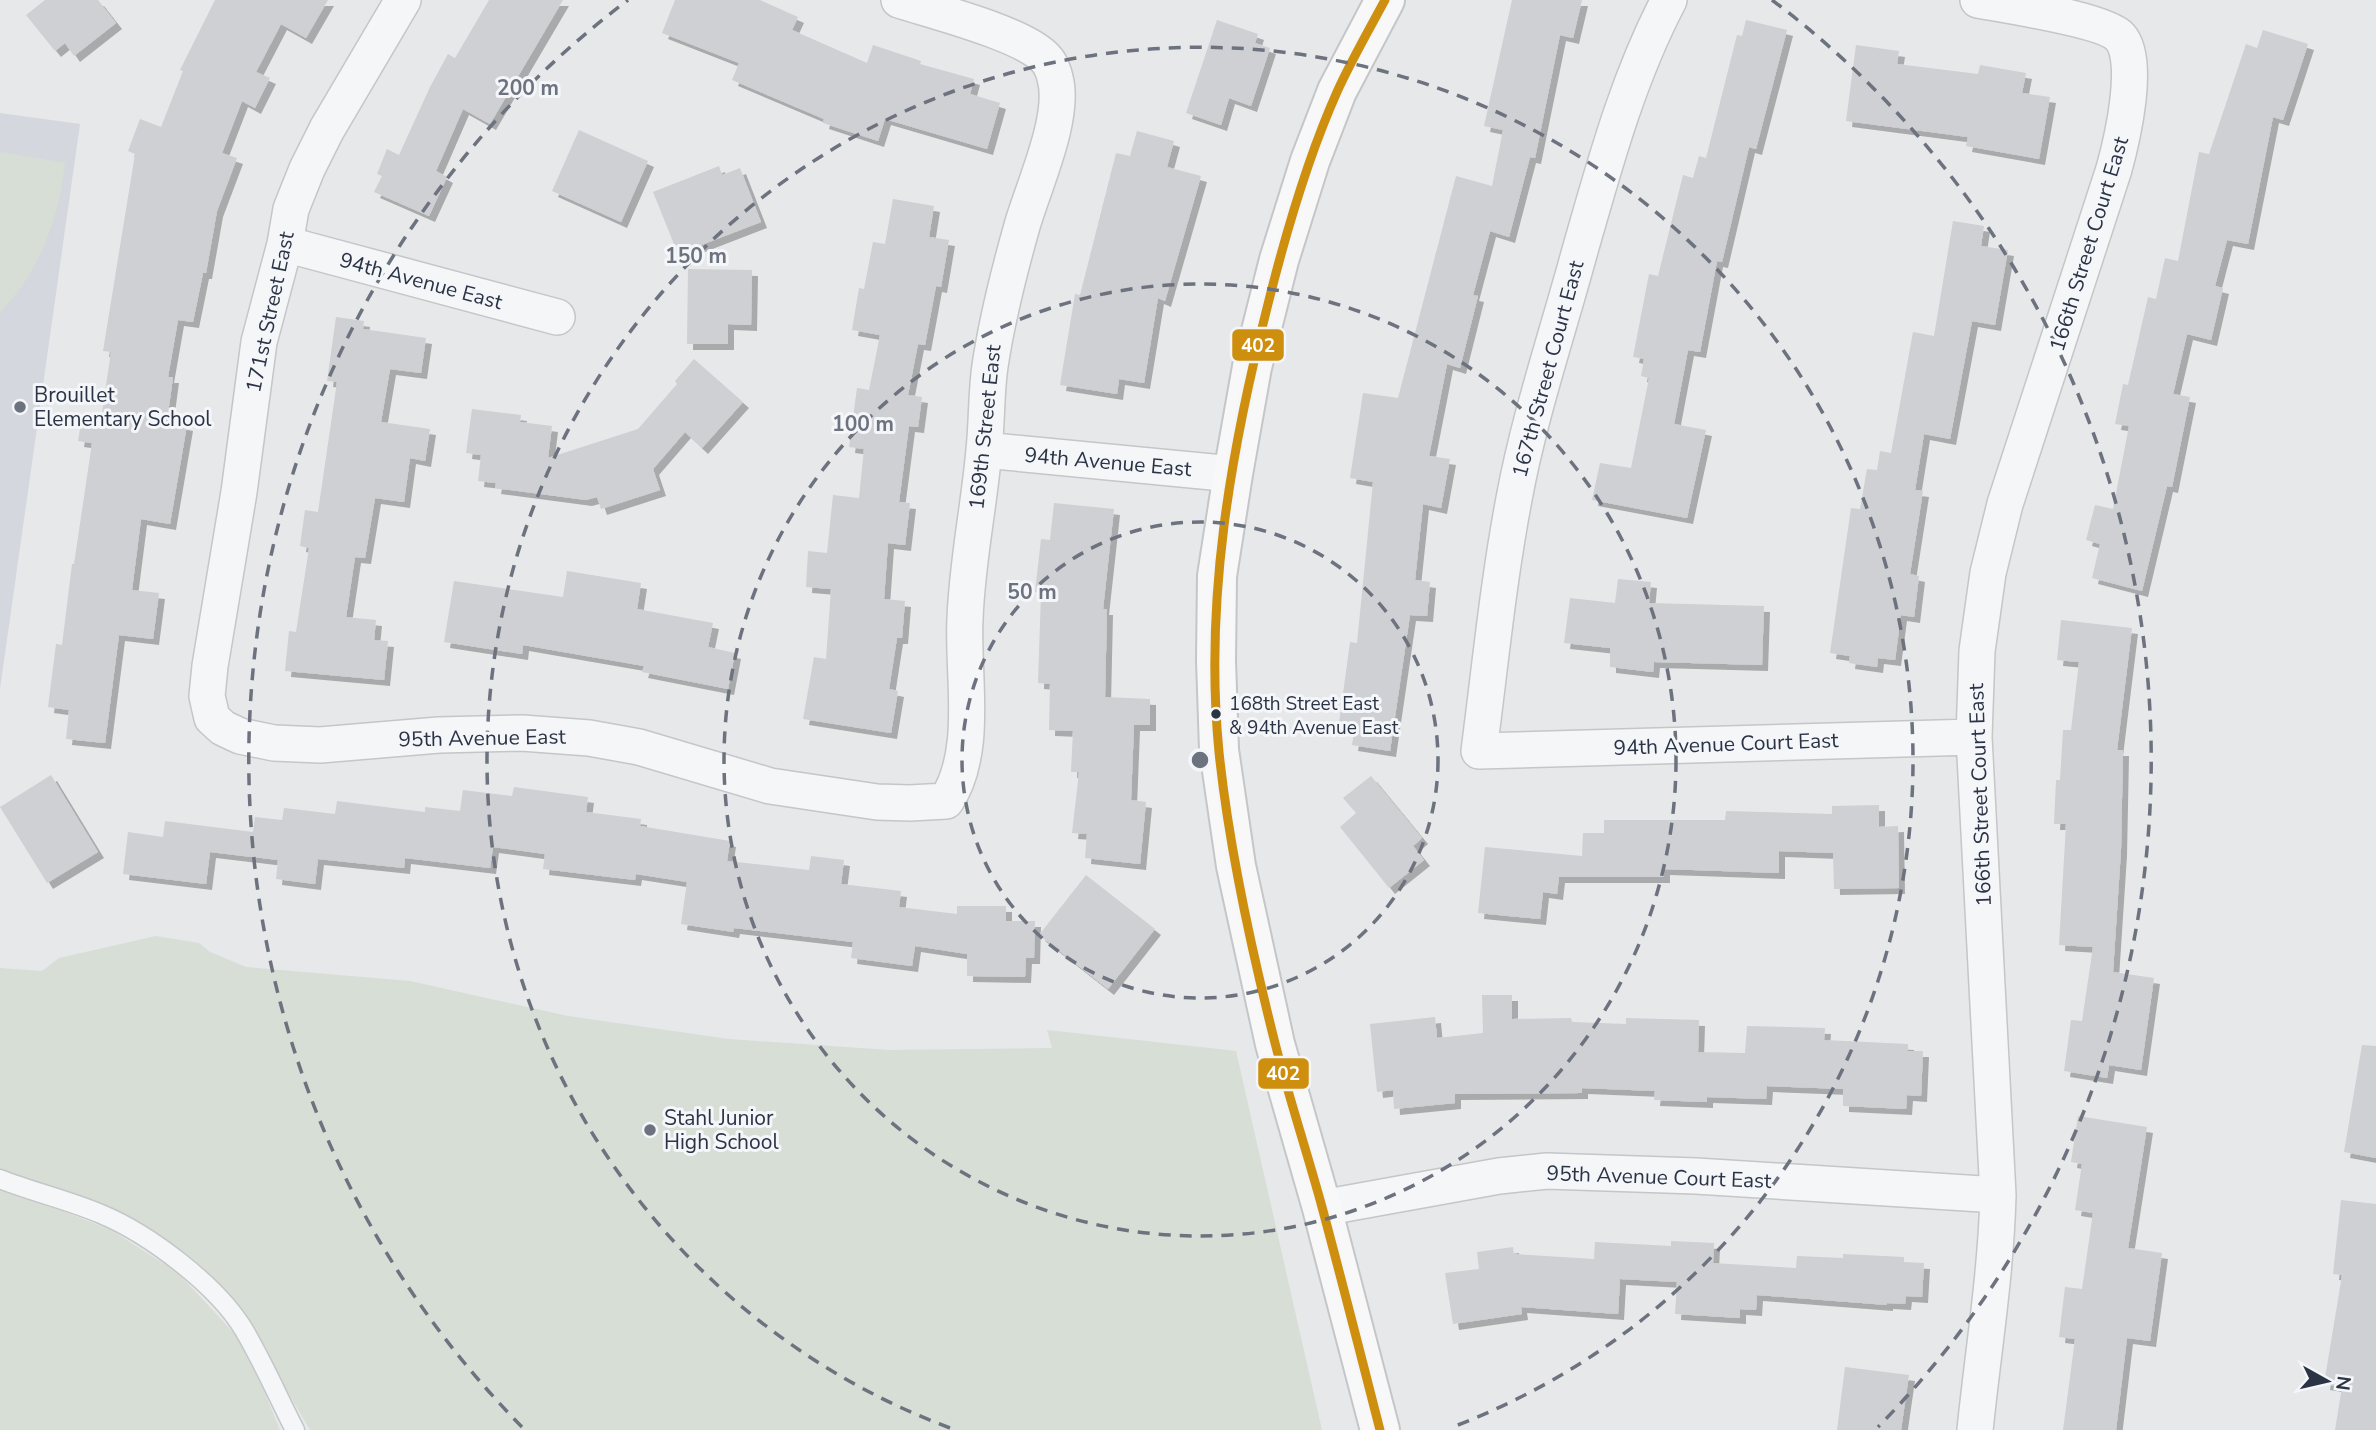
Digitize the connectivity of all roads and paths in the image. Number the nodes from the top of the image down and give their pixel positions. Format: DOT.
graph roads {
  1 [pos="403,0"];
  2 [pos="899,0"];
  3 [pos="1385,0"];
  4 [pos="1669,0"];
  5 [pos="1978,0"];
  6 [pos="285,244"];
  7 [pos="557,317"];
  8 [pos="984,450"];
  9 [pos="1233,474"];
  10 [pos="223,728"];
  11 [pos="1974,737"];
  12 [pos="1479,751"];
  13 [pos="946,801"];
  14 [pos="0,1179"];
  15 [pos="1998,1195"];
  16 [pos="1322,1208"];
  17 [pos="295,1430"];
  18 [pos="1380,1430"];
  19 [pos="1975,1430"];
  1 -- 6 [label="street, 171st Street East"];
  2 -- 8 [label="street, 169th Street East"];
  3 -- 9 [label="street"];
  4 -- 12 [label="street, 167th Street Court East"];
  5 -- 11 [label="street, 166th Street Court East"];
  6 -- 7 [label="street, 94th Avenue East"];
  6 -- 10 [label="street, 171st Street East"];
  8 -- 9 [label="street, 94th Avenue East"];
  8 -- 13 [label="street, 169th Street East"];
  9 -- 16 [label="street"];
  10 -- 13 [label="street, 95th Avenue East"];
  11 -- 12 [label="street, 94th Avenue Court East"];
  11 -- 15 [label="street, 166th Street Court East"];
  14 -- 17 [label="lane"];
  15 -- 16 [label="street, 95th Avenue Court East"];
  15 -- 19 [label="street, 166th Street Court East"];
  16 -- 18 [label="street"];
}
